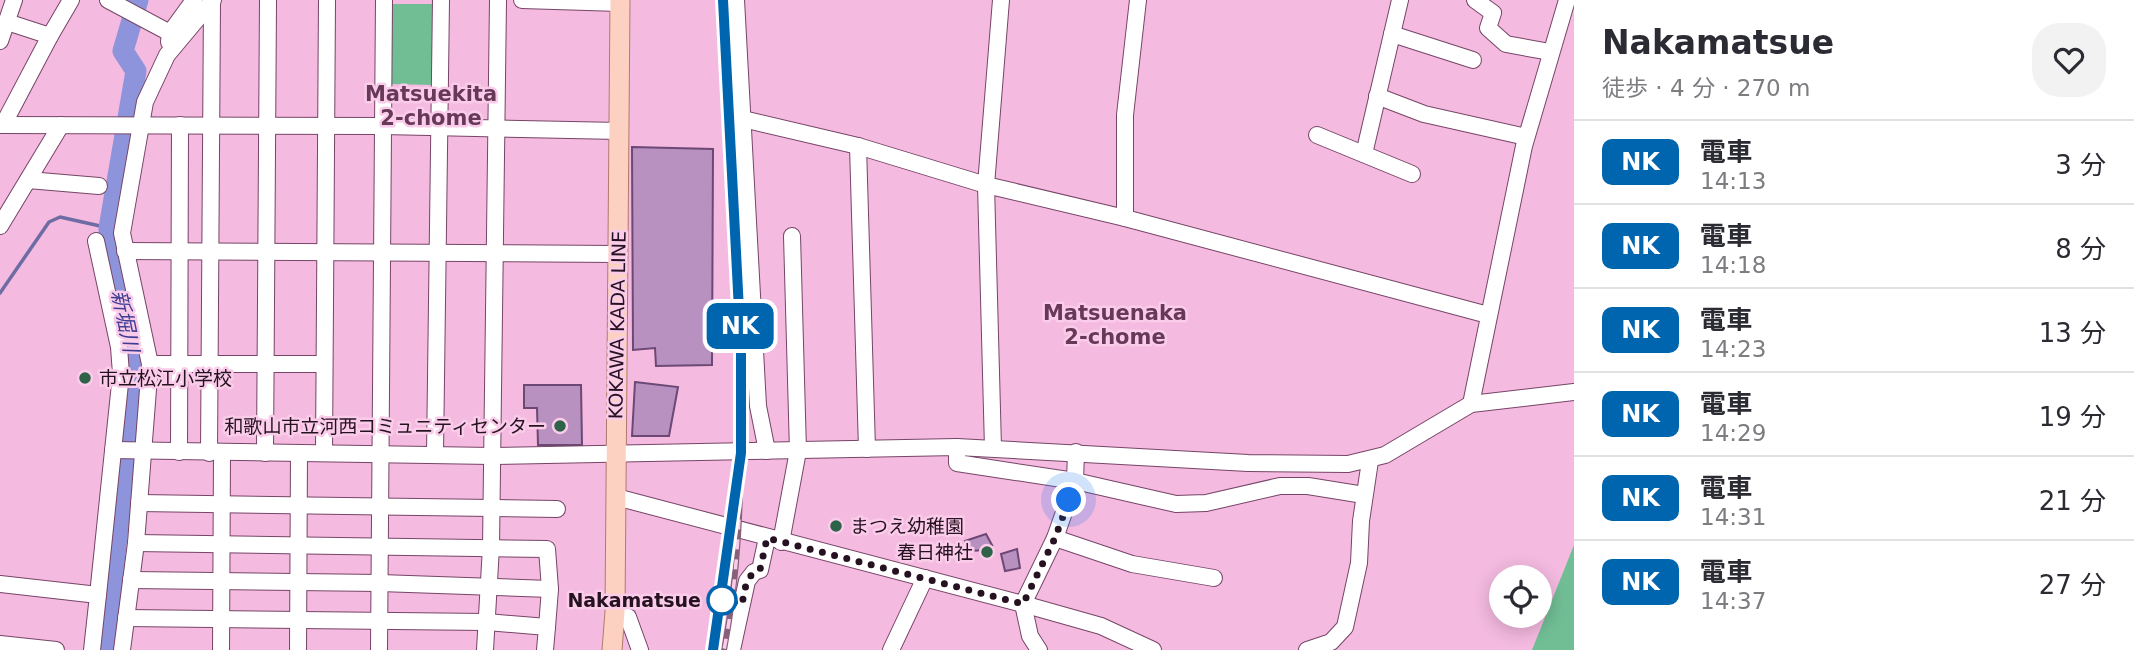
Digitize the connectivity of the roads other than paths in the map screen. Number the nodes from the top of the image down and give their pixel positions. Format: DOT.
graph roads {
  1 [pos="14,0"];
  2 [pos="71,0"];
  3 [pos="194,0"];
  4 [pos="213,0"];
  5 [pos="268,0"];
  6 [pos="327,0"];
  7 [pos="384,0"];
  8 [pos="441,0"];
  9 [pos="498,0"];
  10 [pos="522,0"];
  11 [pos="736,0"];
  12 [pos="1001,0"];
  13 [pos="1138,0"];
  14 [pos="1400,0"];
  15 [pos="1475,0"];
  16 [pos="1567,0"];
  17 [pos="109,2"];
  18 [pos="620,2"];
  19 [pos="7,22"];
  20 [pos="167,32"];
  21 [pos="1392,34"];
  22 [pos="50,36"];
  23 [pos="0,41"];
  24 [pos="1550,52"];
  25 [pos="167,55"];
  26 [pos="1474,60"];
  27 [pos="1377,96"];
  28 [pos="743,120"];
  29 [pos="1,125"];
  30 [pos="61,125"];
  31 [pos="138,125"];
  32 [pos="180,125"];
  33 [pos="213,125"];
  34 [pos="268,126"];
  35 [pos="326,126"];
  36 [pos="383,126"];
  37 [pos="439,127"];
  38 [pos="496,128"];
  39 [pos="620,131"];
  40 [pos="1317,135"];
  41 [pos="1526,137"];
  42 [pos="858,146"];
  43 [pos="1364,154"];
  44 [pos="1412,174"];
  45 [pos="28,180"];
  46 [pos="986,185"];
  47 [pos="99,186"];
  48 [pos="1125,218"];
  49 [pos="0,226"];
  50 [pos="792,236"];
  51 [pos="96,242"];
  52 [pos="125,251"];
  53 [pos="178,251"];
  54 [pos="212,251"];
  55 [pos="268,251"];
  56 [pos="495,251"];
  57 [pos="325,252"];
  58 [pos="383,252"];
  59 [pos="438,252"];
  60 [pos="618,254"];
  61 [pos="1488,314"];
  62 [pos="150,364"];
  63 [pos="179,364"];
  64 [pos="210,364"];
  65 [pos="324,364"];
  66 [pos="266,365"];
  67 [pos="1574,392"];
  68 [pos="1471,404"];
  69 [pos="957,447"];
  70 [pos="993,448"];
  71 [pos="867,449"];
  72 [pos="113,450"];
  73 [pos="145,450"];
  74 [pos="798,450"];
  75 [pos="767,451"];
  76 [pos="179,452"];
  77 [pos="324,452"];
  78 [pos="1076,452"];
  79 [pos="215,453"];
  80 [pos="265,453"];
  81 [pos="299,453"];
  82 [pos="381,453"];
  83 [pos="435,454"];
  84 [pos="616,455"];
  85 [pos="492,456"];
  86 [pos="1370,461"];
  87 [pos="1075,481"];
  88 [pos="1364,495"];
  89 [pos="616,497"];
  90 [pos="139,503"];
  91 [pos="222,504"];
  92 [pos="300,505"];
  93 [pos="381,505"];
  94 [pos="491,507"];
  95 [pos="557,509"];
  96 [pos="1055,538"];
  97 [pos="774,540"];
  98 [pos="136,543"];
  99 [pos="223,544"];
  100 [pos="381,545"];
  101 [pos="298,546"];
  102 [pos="491,547"];
  103 [pos="925,578"];
  104 [pos="1214,578"];
  105 [pos="131,580"];
  106 [pos="222,582"];
  107 [pos="380,583"];
  108 [pos="0,584"];
  109 [pos="298,584"];
  110 [pos="490,586"];
  111 [pos="550,589"];
  112 [pos="98,595"];
  113 [pos="1023,604"];
  114 [pos="615,612"];
  115 [pos="127,618"];
  116 [pos="222,620"];
  117 [pos="298,621"];
  118 [pos="379,621"];
  119 [pos="487,622"];
  120 [pos="547,626"];
  121 [pos="0,644"];
  122 [pos="56,650"];
  123 [pos="92,650"];
  124 [pos="122,650"];
  125 [pos="221,650"];
  126 [pos="298,650"];
  127 [pos="379,650"];
  128 [pos="485,650"];
  129 [pos="545,650"];
  130 [pos="612,650"];
  131 [pos="640,650"];
  132 [pos="732,650"];
  133 [pos="891,650"];
  134 [pos="1039,650"];
  135 [pos="1153,650"];
  136 [pos="1307,650"];
  1 -- 19 [label="street"];
  2 -- 22 [label="street"];
  3 -- 20 [label="street"];
  4 -- 25 [label="street"];
  4 -- 33 [label="street"];
  5 -- 34 [label="street"];
  6 -- 35 [label="street"];
  7 -- 36 [label="street"];
  8 -- 37 [label="street"];
  9 -- 38 [label="street"];
  10 -- 18 [label="street"];
  11 -- 28 [label="street"];
  12 -- 46 [label="street"];
  13 -- 48 [label="street"];
  14 -- 21 [label="street"];
  15 -- 24 [label="street"];
  16 -- 24 [label="street"];
  17 -- 20 [label="street"];
  18 -- 39 [label="main road, KOKAWA KADA LINE"];
  19 -- 22 [label="street"];
  19 -- 23 [label="street"];
  20 -- 25 [label="street"];
  21 -- 26 [label="street"];
  21 -- 27 [label="street"];
  22 -- 29 [label="street"];
  24 -- 41 [label="street"];
  25 -- 31 [label="street"];
  27 -- 41 [label="street"];
  27 -- 43 [label="street"];
  28 -- 42 [label="street"];
  28 -- 75 [label="street"];
  29 -- 30 [label="street"];
  30 -- 31 [label="street"];
  30 -- 45 [label="street"];
  31 -- 32 [label="street"];
  31 -- 52 [label="street"];
  32 -- 33 [label="street"];
  32 -- 53 [label="street"];
  33 -- 34 [label="street"];
  33 -- 54 [label="street"];
  34 -- 35 [label="street"];
  34 -- 55 [label="street"];
  35 -- 36 [label="street"];
  35 -- 57 [label="street"];
  36 -- 37 [label="street"];
  36 -- 58 [label="street"];
  37 -- 38 [label="street"];
  37 -- 59 [label="street"];
  38 -- 39 [label="street"];
  38 -- 56 [label="street"];
  39 -- 60 [label="main road, KOKAWA KADA LINE"];
  40 -- 43 [label="street"];
  41 -- 61 [label="street"];
  42 -- 46 [label="street"];
  42 -- 71 [label="street"];
  43 -- 44 [label="street"];
  45 -- 47 [label="street"];
  45 -- 49 [label="street"];
  46 -- 48 [label="street"];
  46 -- 70 [label="street"];
  48 -- 61 [label="street"];
  50 -- 74 [label="street"];
  51 -- 72 [label="street"];
  52 -- 53 [label="street"];
  52 -- 62 [label="street"];
  53 -- 54 [label="street"];
  53 -- 63 [label="street"];
  54 -- 55 [label="street"];
  54 -- 64 [label="street"];
  55 -- 57 [label="street"];
  55 -- 66 [label="street"];
  56 -- 59 [label="street"];
  56 -- 60 [label="street"];
  56 -- 85 [label="street"];
  57 -- 58 [label="street"];
  57 -- 65 [label="street"];
  58 -- 59 [label="street"];
  58 -- 82 [label="street"];
  59 -- 83 [label="street"];
  60 -- 84 [label="main road, KOKAWA KADA LINE"];
  61 -- 68 [label="street"];
  62 -- 63 [label="street"];
  62 -- 73 [label="street"];
  63 -- 64 [label="street"];
  63 -- 76 [label="street"];
  64 -- 66 [label="street"];
  64 -- 79 [label="street"];
  65 -- 66 [label="street"];
  65 -- 77 [label="street"];
  66 -- 80 [label="street"];
  67 -- 68 [label="street"];
  68 -- 86 [label="street"];
  69 -- 70 [label="street"];
  69 -- 71 [label="street"];
  69 -- 87 [label="street"];
  70 -- 78 [label="street"];
  71 -- 74 [label="street"];
  72 -- 73 [label="street"];
  72 -- 112 [label="street"];
  73 -- 76 [label="street"];
  73 -- 90 [label="street"];
  74 -- 75 [label="street"];
  74 -- 97 [label="street"];
  75 -- 84 [label="street"];
  76 -- 79 [label="street"];
  77 -- 81 [label="street"];
  77 -- 82 [label="street"];
  78 -- 86 [label="street"];
  78 -- 87 [label="street"];
  79 -- 80 [label="street"];
  79 -- 91 [label="street"];
  80 -- 81 [label="street"];
  81 -- 92 [label="street"];
  82 -- 83 [label="street"];
  82 -- 93 [label="street"];
  83 -- 85 [label="street"];
  84 -- 85 [label="street"];
  84 -- 89 [label="main road, KOKAWA KADA LINE"];
  85 -- 94 [label="street"];
  86 -- 88 [label="street"];
  87 -- 88 [label="street"];
  87 -- 96 [label="street"];
  88 -- 136 [label="street"];
  89 -- 97 [label="street"];
  89 -- 114 [label="main road, KOKAWA KADA LINE"];
  90 -- 91 [label="street"];
  90 -- 98 [label="street"];
  91 -- 92 [label="street"];
  91 -- 99 [label="street"];
  92 -- 93 [label="street"];
  92 -- 101 [label="street"];
  93 -- 94 [label="street"];
  93 -- 100 [label="street"];
  94 -- 95 [label="street"];
  94 -- 102 [label="street"];
  96 -- 104 [label="street"];
  96 -- 113 [label="street"];
  97 -- 103 [label="street"];
  97 -- 132 [label="street"];
  98 -- 99 [label="street"];
  98 -- 105 [label="street"];
  99 -- 101 [label="street"];
  99 -- 106 [label="street"];
  100 -- 101 [label="street"];
  100 -- 102 [label="street"];
  100 -- 107 [label="street"];
  101 -- 109 [label="street"];
  102 -- 110 [label="street"];
  102 -- 111 [label="street"];
  103 -- 113 [label="street"];
  103 -- 133 [label="street"];
  105 -- 106 [label="street"];
  105 -- 115 [label="street"];
  106 -- 109 [label="street"];
  106 -- 116 [label="street"];
  107 -- 109 [label="street"];
  107 -- 110 [label="street"];
  107 -- 118 [label="street"];
  108 -- 112 [label="street"];
  109 -- 117 [label="street"];
  110 -- 111 [label="street"];
  110 -- 119 [label="street"];
  111 -- 120 [label="street"];
  112 -- 123 [label="street"];
  113 -- 134 [label="street"];
  113 -- 135 [label="street"];
  114 -- 130 [label="main road, KOKAWA KADA LINE"];
  114 -- 131 [label="street"];
  115 -- 116 [label="street"];
  115 -- 124 [label="street"];
  116 -- 117 [label="street"];
  116 -- 125 [label="street"];
  117 -- 118 [label="street"];
  117 -- 126 [label="street"];
  118 -- 119 [label="street"];
  118 -- 127 [label="street"];
  119 -- 120 [label="street"];
  119 -- 128 [label="street"];
  120 -- 129 [label="street"];
  121 -- 122 [label="street"];
}
